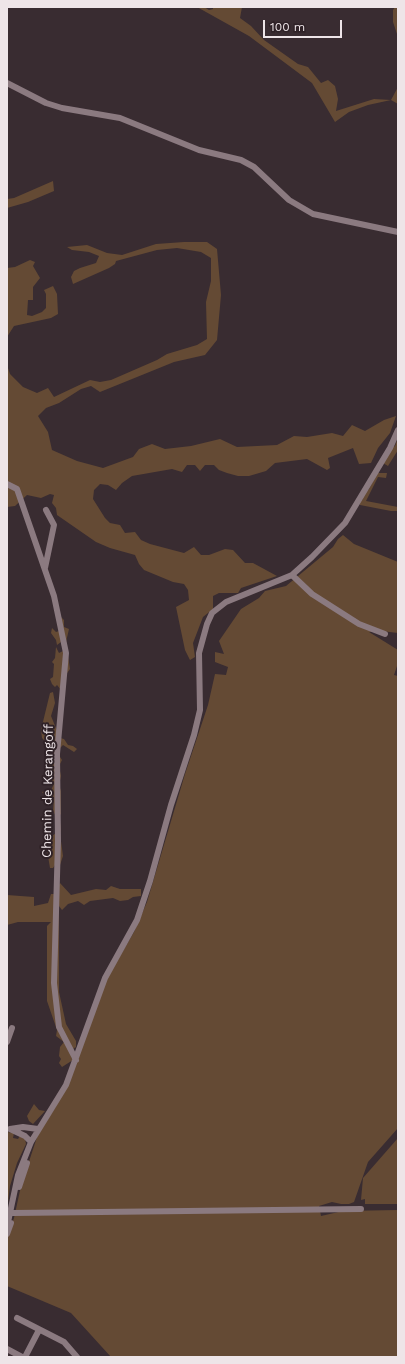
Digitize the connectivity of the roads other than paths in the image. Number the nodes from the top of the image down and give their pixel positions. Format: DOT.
graph roads {
  1 [pos="7,84"];
  2 [pos="398,232"];
  3 [pos="398,430"];
  4 [pos="7,484"];
  5 [pos="46,510"];
  6 [pos="45,569"];
  7 [pos="292,575"];
  8 [pos="385,634"];
  9 [pos="12,1028"];
  10 [pos="7,1042"];
  11 [pos="76,1060"];
  12 [pos="8,1129"];
  13 [pos="38,1130"];
  14 [pos="32,1142"];
  15 [pos="361,1209"];
  16 [pos="13,1213"];
  17 [pos="7,1227"];
  18 [pos="7,1234"];
  19 [pos="17,1318"];
  20 [pos="39,1330"];
  21 [pos="7,1350"];
  22 [pos="23,1357"];
  23 [pos="77,1357"];
  1 -- 2 [label="street"];
  3 -- 7 [label="street"];
  4 -- 6 [label="street, Chemin de Kerangoff"];
  5 -- 6 [label="street"];
  6 -- 11 [label="street, Chemin de Kerangoff"];
  7 -- 8 [label="street"];
  7 -- 11 [label="street"];
  9 -- 10 [label="street"];
  11 -- 13 [label="street"];
  12 -- 13 [label="street"];
  12 -- 14 [label="street"];
  13 -- 14 [label="street"];
  13 -- 16 [label="street"];
  14 -- 17 [label="street"];
  15 -- 16 [label="street"];
  16 -- 18 [label="street"];
  19 -- 20 [label="street"];
  20 -- 22 [label="street"];
  20 -- 23 [label="street"];
  21 -- 22 [label="street"];
}
